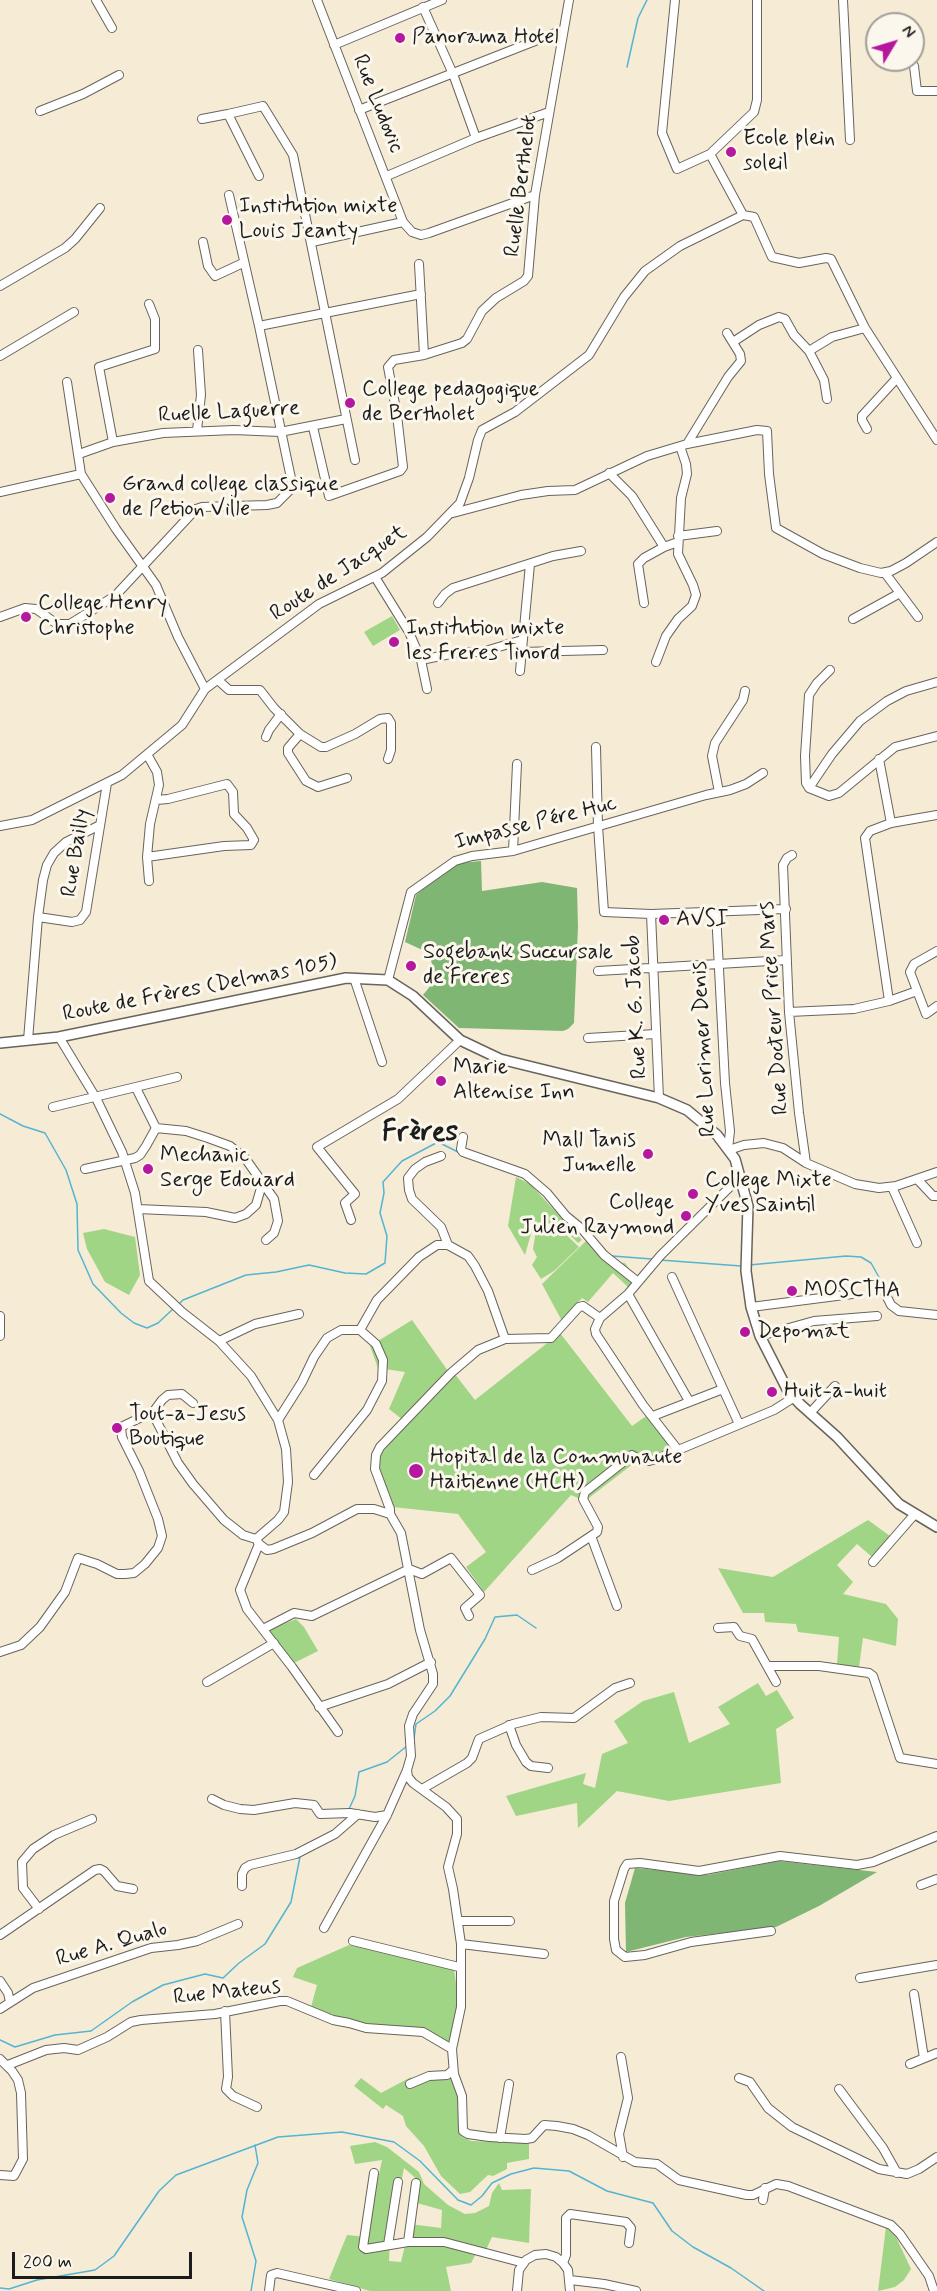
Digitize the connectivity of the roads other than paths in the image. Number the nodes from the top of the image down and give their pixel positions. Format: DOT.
graph roads {
  1 [pos="96,0"];
  2 [pos="317,0"];
  3 [pos="442,0"];
  4 [pos="569,0"];
  5 [pos="675,0"];
  6 [pos="757,0"];
  7 [pos="843,0"];
  8 [pos="423,7"];
  9 [pos="112,28"];
  10 [pos="563,30"];
  11 [pos="334,45"];
  12 [pos="914,72"];
  13 [pos="453,74"];
  14 [pos="119,75"];
  15 [pos="937,92"];
  16 [pos="359,110"];
  17 [pos="40,111"];
  18 [pos="549,111"];
  19 [pos="228,114"];
  20 [pos="202,119"];
  21 [pos="476,138"];
  22 [pos="850,140"];
  23 [pos="710,154"];
  24 [pos="259,176"];
  25 [pos="387,176"];
  26 [pos="229,195"];
  27 [pos="535,195"];
  28 [pos="100,208"];
  29 [pos="743,215"];
  30 [pos="403,222"];
  31 [pos="202,242"];
  32 [pos="312,242"];
  33 [pos="243,262"];
  34 [pos="419,264"];
  35 [pos="0,286"];
  36 [pos="421,294"];
  37 [pos="149,304"];
  38 [pos="74,312"];
  39 [pos="324,312"];
  40 [pos="259,326"];
  41 [pos="865,328"];
  42 [pos="727,333"];
  43 [pos="733,342"];
  44 [pos="198,350"];
  45 [pos="809,351"];
  46 [pos="3,354"];
  47 [pos="424,355"];
  48 [pos="897,378"];
  49 [pos="67,382"];
  50 [pos="827,399"];
  51 [pos="346,419"];
  52 [pos="313,427"];
  53 [pos="867,429"];
  54 [pos="197,430"];
  55 [pos="280,432"];
  56 [pos="937,440"];
  57 [pos="113,442"];
  58 [pos="683,445"];
  59 [pos="79,454"];
  60 [pos="356,460"];
  61 [pos="609,473"];
  62 [pos="81,474"];
  63 [pos="0,492"];
  64 [pos="451,513"];
  65 [pos="717,531"];
  66 [pos="678,539"];
  67 [pos="937,542"];
  68 [pos="664,547"];
  69 [pos="581,551"];
  70 [pos="530,564"];
  71 [pos="143,565"];
  72 [pos="885,573"];
  73 [pos="375,577"];
  74 [pos="900,593"];
  75 [pos="438,603"];
  76 [pos="644,603"];
  77 [pos="0,616"];
  78 [pos="918,617"];
  79 [pos="853,619"];
  80 [pos="522,640"];
  81 [pos="603,650"];
  82 [pos="521,652"];
  83 [pos="421,660"];
  84 [pos="656,662"];
  85 [pos="830,670"];
  86 [pos="520,671"];
  87 [pos="219,681"];
  88 [pos="937,682"];
  89 [pos="205,689"];
  90 [pos="427,689"];
  91 [pos="745,691"];
  92 [pos="281,714"];
  93 [pos="300,734"];
  94 [pos="937,736"];
  95 [pos="266,737"];
  96 [pos="596,747"];
  97 [pos="148,756"];
  98 [pos="388,759"];
  99 [pos="879,759"];
  100 [pos="517,764"];
  101 [pos="763,773"];
  102 [pos="347,778"];
  103 [pos="107,783"];
  104 [pos="809,788"];
  105 [pos="719,792"];
  106 [pos="156,800"];
  107 [pos="937,815"];
  108 [pos="891,823"];
  109 [pos="100,825"];
  110 [pos="0,826"];
  111 [pos="598,826"];
  112 [pos="513,851"];
  113 [pos="792,855"];
  114 [pos="147,856"];
  115 [pos="149,881"];
  116 [pos="786,909"];
  117 [pos="716,912"];
  118 [pos="651,914"];
  119 [pos="38,916"];
  120 [pos="937,951"];
  121 [pos="787,960"];
  122 [pos="720,965"];
  123 [pos="652,968"];
  124 [pos="598,971"];
  125 [pos="354,978"];
  126 [pos="388,980"];
  127 [pos="917,991"];
  128 [pos="889,1001"];
  129 [pos="937,1006"];
  130 [pos="789,1012"];
  131 [pos="655,1034"];
  132 [pos="59,1037"];
  133 [pos="588,1038"];
  134 [pos="459,1040"];
  135 [pos="28,1041"];
  136 [pos="0,1043"];
  137 [pos="382,1062"];
  138 [pos="177,1077"];
  139 [pos="136,1088"];
  140 [pos="96,1098"];
  141 [pos="659,1098"];
  142 [pos="53,1107"];
  143 [pos="156,1128"];
  144 [pos="463,1137"];
  145 [pos="728,1150"];
  146 [pos="441,1156"];
  147 [pos="125,1160"];
  148 [pos="806,1163"];
  149 [pos="85,1169"];
  150 [pos="937,1172"];
  151 [pos="740,1177"];
  152 [pos="917,1179"];
  153 [pos="263,1181"];
  154 [pos="892,1186"];
  155 [pos="937,1196"];
  156 [pos="138,1209"];
  157 [pos="351,1221"];
  158 [pos="266,1240"];
  159 [pos="917,1243"];
  160 [pos="448,1245"];
  161 [pos="672,1277"];
  162 [pos="638,1282"];
  163 [pos="883,1288"];
  164 [pos="628,1294"];
  165 [pos="852,1294"];
  166 [pos="751,1307"];
  167 [pos="298,1314"];
  168 [pos="937,1315"];
  169 [pos="0,1316"];
  170 [pos="877,1316"];
  171 [pos="600,1318"];
  172 [pos="360,1330"];
  173 [pos="0,1336"];
  174 [pos="760,1336"];
  175 [pos="505,1339"];
  176 [pos="219,1341"];
  177 [pos="836,1386"];
  178 [pos="723,1389"];
  179 [pos="793,1398"];
  180 [pos="688,1401"];
  181 [pos="193,1403"];
  182 [pos="810,1413"];
  183 [pos="151,1415"];
  184 [pos="653,1416"];
  185 [pos="278,1420"];
  186 [pos="739,1424"];
  187 [pos="678,1450"];
  188 [pos="314,1475"];
  189 [pos="390,1514"];
  190 [pos="914,1515"];
  191 [pos="936,1523"];
  192 [pos="591,1536"];
  193 [pos="257,1541"];
  194 [pos="873,1562"];
  195 [pos="409,1569"];
  196 [pos="532,1570"];
  197 [pos="617,1606"];
  198 [pos="469,1616"];
  199 [pos="263,1629"];
  200 [pos="718,1629"];
  201 [pos="274,1643"];
  202 [pos="0,1652"];
  203 [pos="430,1662"];
  204 [pos="768,1666"];
  205 [pos="207,1682"];
  206 [pos="776,1682"];
  207 [pos="630,1683"];
  208 [pos="319,1707"];
  209 [pos="509,1725"];
  210 [pos="338,1732"];
  211 [pos="937,1764"];
  212 [pos="548,1768"];
  213 [pos="407,1770"];
  214 [pos="422,1789"];
  215 [pos="212,1799"];
  216 [pos="358,1814"];
  217 [pos="387,1815"];
  218 [pos="92,1819"];
  219 [pos="937,1836"];
  220 [pos="937,1879"];
  221 [pos="921,1885"];
  222 [pos="242,1886"];
  223 [pos="133,1889"];
  224 [pos="39,1908"];
  225 [pos="458,1921"];
  226 [pos="510,1921"];
  227 [pos="238,1924"];
  228 [pos="324,1928"];
  229 [pos="771,1932"];
  230 [pos="0,1935"];
  231 [pos="353,1941"];
  232 [pos="460,1944"];
  233 [pos="544,1954"];
  234 [pos="937,1965"];
  235 [pos="459,1967"];
  236 [pos="860,1978"];
  237 [pos="0,1981"];
  238 [pos="914,1994"];
  239 [pos="10,2002"];
  240 [pos="0,2009"];
  241 [pos="225,2011"];
  242 [pos="452,2049"];
  243 [pos="937,2053"];
  244 [pos="621,2056"];
  245 [pos="924,2058"];
  246 [pos="0,2059"];
  247 [pos="910,2064"];
  248 [pos="8,2065"];
  249 [pos="453,2070"];
  250 [pos="739,2078"];
  251 [pos="410,2084"];
  252 [pos="509,2084"];
  253 [pos="839,2089"];
  254 [pos="257,2107"];
  255 [pos="500,2138"];
  256 [pos="623,2157"];
  257 [pos="937,2157"];
  258 [pos="374,2173"];
  259 [pos="897,2173"];
  260 [pos="0,2175"];
  261 [pos="398,2182"];
  262 [pos="416,2183"];
  263 [pos="765,2188"];
  264 [pos="763,2200"];
  265 [pos="408,2241"];
  266 [pos="629,2243"];
  267 [pos="388,2245"];
  268 [pos="524,2263"];
  269 [pos="563,2263"];
  270 [pos="570,2280"];
  271 [pos="269,2291"];
  272 [pos="356,2291"];
  273 [pos="517,2291"];
  274 [pos="570,2291"];
  275 [pos="636,2291"];
  276 [pos="934,2291"];
  1 -- 9 [label="street"];
  2 -- 11 [label="street, Rue Ludovic"];
  3 -- 8 [label="street"];
  4 -- 10 [label="street, Ruelle Berthelot"];
  5 -- 23 [label="street"];
  6 -- 23 [label="street"];
  7 -- 22 [label="street"];
  8 -- 11 [label="street"];
  8 -- 13 [label="street"];
  10 -- 13 [label="street"];
  10 -- 18 [label="street, Ruelle Berthelot"];
  11 -- 16 [label="street, Rue Ludovic"];
  12 -- 15 [label="street"];
  13 -- 16 [label="street"];
  13 -- 21 [label="street"];
  14 -- 17 [label="street"];
  16 -- 25 [label="street, Rue Ludovic"];
  18 -- 21 [label="street"];
  18 -- 27 [label="street, Ruelle Berthelot"];
  19 -- 20 [label="street"];
  19 -- 24 [label="street"];
  19 -- 32 [label="street"];
  21 -- 25 [label="street"];
  23 -- 29 [label="street"];
  25 -- 30 [label="street, Rue Ludovic"];
  26 -- 33 [label="street"];
  27 -- 30 [label="street"];
  27 -- 47 [label="street, Ruelle Berthelot"];
  28 -- 35 [label="street"];
  29 -- 41 [label="street"];
  29 -- 64 [label="street, Route de Jacquet"];
  30 -- 32 [label="street"];
  31 -- 33 [label="street"];
  32 -- 39 [label="street"];
  33 -- 40 [label="street"];
  34 -- 36 [label="street"];
  36 -- 39 [label="street"];
  36 -- 47 [label="street"];
  37 -- 57 [label="street"];
  38 -- 46 [label="street"];
  39 -- 40 [label="street"];
  39 -- 51 [label="street"];
  40 -- 55 [label="street"];
  41 -- 45 [label="street"];
  41 -- 48 [label="street"];
  42 -- 43 [label="street"];
  43 -- 45 [label="street"];
  43 -- 58 [label="street"];
  44 -- 54 [label="street"];
  45 -- 50 [label="street"];
  47 -- 52 [label="street, Ruelle Berthelot"];
  48 -- 53 [label="street"];
  48 -- 56 [label="street"];
  49 -- 59 [label="street"];
  51 -- 52 [label="street, Ruelle Laguerre"];
  51 -- 60 [label="street"];
  52 -- 55 [label="street, Ruelle Laguerre"];
  54 -- 55 [label="street, Ruelle Laguerre"];
  54 -- 57 [label="street, Ruelle Laguerre"];
  55 -- 71 [label="street"];
  57 -- 59 [label="street, Ruelle Laguerre"];
  58 -- 61 [label="street"];
  58 -- 66 [label="street"];
  58 -- 72 [label="street"];
  59 -- 62 [label="street"];
  61 -- 64 [label="street"];
  61 -- 68 [label="street"];
  62 -- 63 [label="street"];
  62 -- 71 [label="street"];
  64 -- 73 [label="street, Route de Jacquet"];
  65 -- 66 [label="street"];
  66 -- 68 [label="street"];
  66 -- 84 [label="street"];
  67 -- 72 [label="street"];
  68 -- 76 [label="street"];
  69 -- 70 [label="street"];
  70 -- 75 [label="street"];
  70 -- 80 [label="street"];
  71 -- 77 [label="street"];
  71 -- 89 [label="street"];
  72 -- 74 [label="street"];
  73 -- 83 [label="street"];
  73 -- 87 [label="street, Route de Jacquet"];
  74 -- 78 [label="street"];
  74 -- 79 [label="street"];
  80 -- 82 [label="street"];
  80 -- 83 [label="street"];
  81 -- 82 [label="street"];
  82 -- 86 [label="street"];
  83 -- 90 [label="street"];
  85 -- 104 [label="street"];
  87 -- 89 [label="street, Route de Jacquet"];
  87 -- 92 [label="street"];
  88 -- 104 [label="street"];
  89 -- 97 [label="street, Route de Jacquet"];
  91 -- 105 [label="street"];
  92 -- 93 [label="street"];
  92 -- 95 [label="street"];
  93 -- 98 [label="street"];
  93 -- 102 [label="street"];
  94 -- 99 [label="street"];
  96 -- 111 [label="street"];
  97 -- 103 [label="street, Route de Jacquet"];
  97 -- 106 [label="street"];
  99 -- 104 [label="street"];
  99 -- 108 [label="street"];
  100 -- 112 [label="street"];
  101 -- 105 [label="street, Impasse Pére Huc"];
  103 -- 109 [label="street, Rue Bailly"];
  103 -- 110 [label="street, Route de Jacquet"];
  105 -- 111 [label="street, Impasse Pére Huc"];
  106 -- 114 [label="street"];
  106 -- 114 [label="street"];
  107 -- 108 [label="street"];
  108 -- 128 [label="street"];
  109 -- 119 [label="street"];
  109 -- 119 [label="street, Rue Bailly"];
  111 -- 112 [label="street, Impasse Pére Huc"];
  111 -- 118 [label="street"];
  112 -- 126 [label="street, Impasse Pére Huc"];
  113 -- 116 [label="street, Rue Docteur Price Mars"];
  114 -- 115 [label="street"];
  116 -- 117 [label="street"];
  116 -- 121 [label="street, Rue Docteur Price Mars"];
  117 -- 118 [label="street"];
  117 -- 122 [label="street, Rue Lorimer Denis"];
  118 -- 123 [label="street, Rue K. G. Jacob"];
  119 -- 135 [label="street"];
  120 -- 127 [label="street"];
  121 -- 122 [label="street"];
  121 -- 130 [label="street, Rue Docteur Price Mars"];
  122 -- 123 [label="street"];
  122 -- 145 [label="street, Rue Lorimer Denis"];
  123 -- 124 [label="street"];
  123 -- 131 [label="street, Rue K. G. Jacob"];
  125 -- 126 [label="main road, Route de Frères (Delmas 105)"];
  125 -- 132 [label="main road, Route de Frères (Delmas 105)"];
  125 -- 137 [label="street"];
  126 -- 134 [label="main road, Route de Frères (Delmas 105)"];
  127 -- 128 [label="street"];
  127 -- 129 [label="street"];
  128 -- 130 [label="street"];
  130 -- 148 [label="street, Rue Docteur Price Mars"];
  131 -- 133 [label="street"];
  131 -- 141 [label="street, Rue K. G. Jacob"];
  132 -- 135 [label="main road, Route de Frères (Delmas 105)"];
  132 -- 140 [label="street"];
  134 -- 141 [label="main road, Route de Frères (Delmas 105)"];
  134 -- 157 [label="street"];
  135 -- 136 [label="main road, Route de Frères (Delmas 105)"];
  138 -- 139 [label="street"];
  139 -- 140 [label="street"];
  139 -- 143 [label="street"];
  140 -- 142 [label="street"];
  140 -- 147 [label="street"];
  141 -- 145 [label="main road, Route de Frères (Delmas 105)"];
  143 -- 147 [label="street"];
  143 -- 153 [label="street"];
  144 -- 162 [label="street"];
  145 -- 148 [label="street"];
  145 -- 151 [label="main road, Route de Frères (Delmas 105)"];
  146 -- 160 [label="street"];
  147 -- 149 [label="street"];
  147 -- 156 [label="street"];
  148 -- 154 [label="street"];
  150 -- 152 [label="street"];
  151 -- 162 [label="street"];
  151 -- 166 [label="main road, Route de Frères (Delmas 105)"];
  152 -- 154 [label="street"];
  152 -- 155 [label="street"];
  153 -- 156 [label="street"];
  153 -- 158 [label="street"];
  154 -- 159 [label="street"];
  156 -- 176 [label="street"];
  160 -- 172 [label="street"];
  160 -- 175 [label="street"];
  161 -- 178 [label="street"];
  162 -- 164 [label="street"];
  163 -- 168 [label="street"];
  164 -- 171 [label="street"];
  164 -- 180 [label="street"];
  165 -- 166 [label="street"];
  166 -- 174 [label="main road, Route de Frères (Delmas 105)"];
  167 -- 176 [label="street"];
  169 -- 173 [label="street"];
  170 -- 174 [label="street"];
  171 -- 175 [label="street"];
  171 -- 184 [label="street"];
  172 -- 185 [label="street"];
  172 -- 188 [label="street"];
  174 -- 179 [label="main road, Route de Frères (Delmas 105)"];
  175 -- 189 [label="street"];
  176 -- 185 [label="street"];
  177 -- 182 [label="street"];
  178 -- 180 [label="street"];
  178 -- 186 [label="street"];
  179 -- 182 [label="main road, Route de Frères (Delmas 105)"];
  179 -- 186 [label="street"];
  180 -- 184 [label="street"];
  181 -- 183 [label="street"];
  182 -- 190 [label="main road, Route de Frères (Delmas 105)"];
  183 -- 193 [label="street"];
  183 -- 202 [label="street"];
  184 -- 187 [label="street"];
  185 -- 193 [label="street"];
  186 -- 187 [label="street"];
  187 -- 192 [label="street"];
  189 -- 193 [label="street"];
  189 -- 195 [label="street"];
  190 -- 191 [label="main road, Route de Frères (Delmas 105)"];
  190 -- 194 [label="street"];
  192 -- 196 [label="street"];
  192 -- 197 [label="street"];
  193 -- 199 [label="street"];
  195 -- 198 [label="street"];
  195 -- 199 [label="street"];
  195 -- 203 [label="street"];
  199 -- 201 [label="street"];
  200 -- 204 [label="street"];
  201 -- 205 [label="street"];
  201 -- 208 [label="street"];
  203 -- 208 [label="street"];
  203 -- 213 [label="street"];
  204 -- 206 [label="street"];
  204 -- 211 [label="street"];
  207 -- 209 [label="street"];
  208 -- 210 [label="street"];
  209 -- 212 [label="street"];
  209 -- 214 [label="street"];
  213 -- 214 [label="street"];
  213 -- 217 [label="street"];
  214 -- 225 [label="street"];
  215 -- 216 [label="street"];
  216 -- 217 [label="street"];
  216 -- 222 [label="street"];
  217 -- 228 [label="street"];
  218 -- 224 [label="street"];
  219 -- 229 [label="street"];
  220 -- 221 [label="street"];
  223 -- 224 [label="street"];
  224 -- 230 [label="street"];
  225 -- 226 [label="street"];
  225 -- 232 [label="street"];
  227 -- 239 [label="street, Rue A. Qualo"];
  231 -- 235 [label="street"];
  232 -- 233 [label="street"];
  232 -- 235 [label="street"];
  234 -- 236 [label="street"];
  235 -- 242 [label="street"];
  237 -- 239 [label="street"];
  238 -- 245 [label="street"];
  239 -- 240 [label="street, Rue A. Qualo"];
  241 -- 242 [label="street, Rue Mateus"];
  241 -- 248 [label="street, Rue Mateus"];
  241 -- 254 [label="street"];
  242 -- 249 [label="street"];
  243 -- 245 [label="street"];
  244 -- 256 [label="street"];
  245 -- 247 [label="street"];
  246 -- 248 [label="street"];
  248 -- 260 [label="street"];
  249 -- 251 [label="street"];
  249 -- 255 [label="street"];
  250 -- 259 [label="street"];
  252 -- 255 [label="street"];
  253 -- 259 [label="street"];
  255 -- 256 [label="street"];
  256 -- 263 [label="street"];
  257 -- 259 [label="street"];
  258 -- 267 [label="street"];
  261 -- 267 [label="street"];
  262 -- 265 [label="street"];
  263 -- 264 [label="street"];
  263 -- 276 [label="street"];
  265 -- 267 [label="street"];
  265 -- 268 [label="street"];
  266 -- 269 [label="street"];
  268 -- 269 [label="street"];
  268 -- 273 [label="street"];
  269 -- 270 [label="street"];
  270 -- 274 [label="street"];
  270 -- 275 [label="street"];
  271 -- 272 [label="street"];
}
